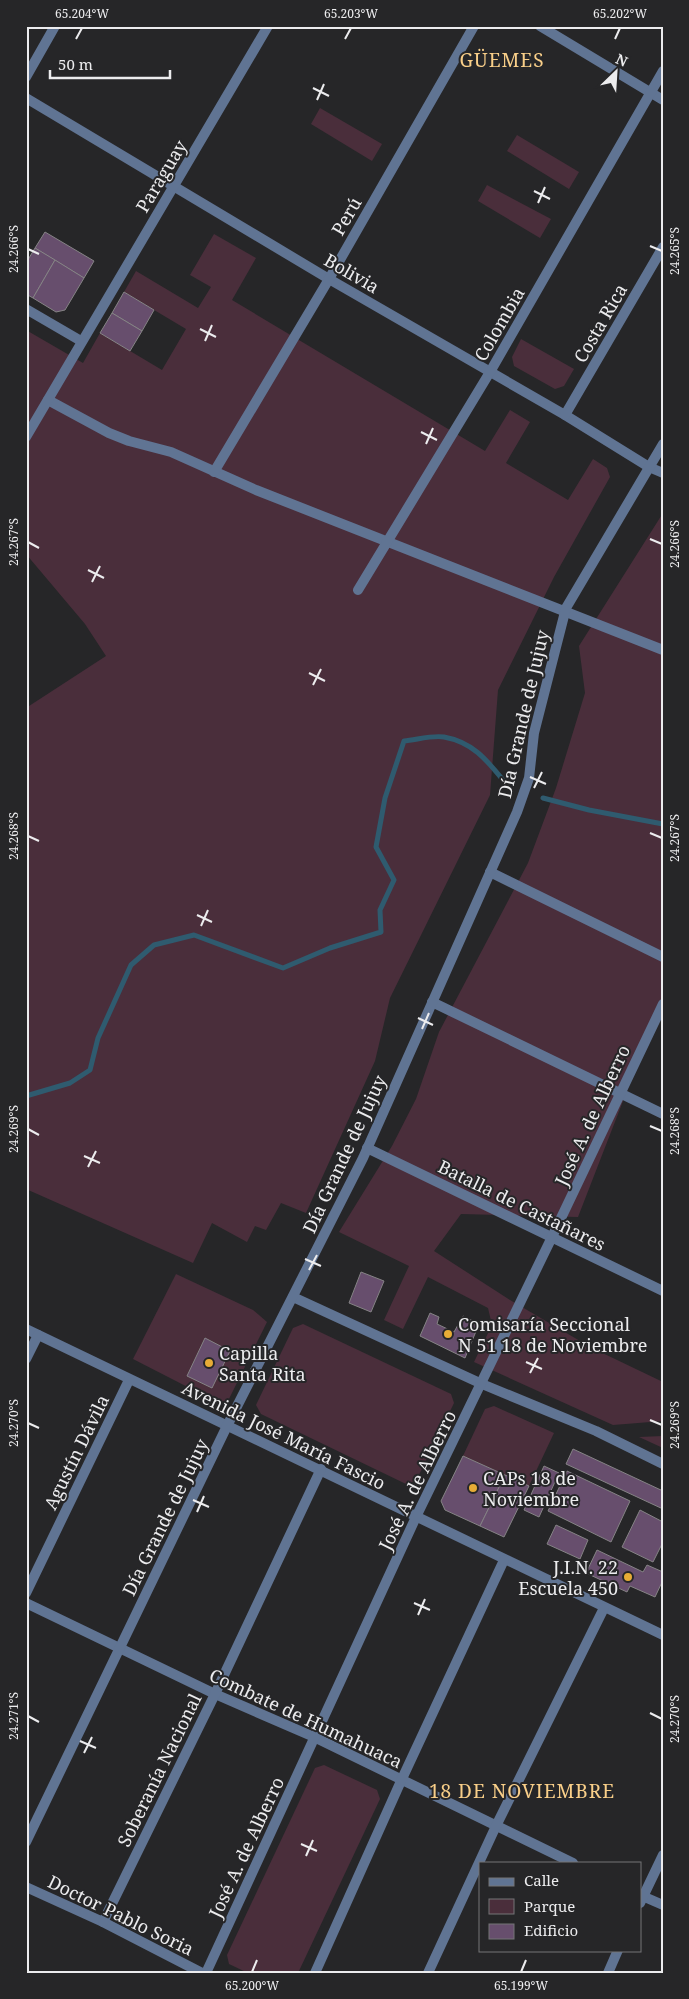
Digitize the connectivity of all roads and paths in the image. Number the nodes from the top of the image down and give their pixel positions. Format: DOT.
graph roads {
  1 [pos="55,26"];
  2 [pos="268,26"];
  3 [pos="474,26"];
  4 [pos="540,26"];
  5 [pos="663,71"];
  6 [pos="26,77"];
  7 [pos="650,92"];
  8 [pos="26,98"];
  9 [pos="663,100"];
  10 [pos="174,186"];
  11 [pos="663,247"];
  12 [pos="329,279"];
  13 [pos="26,309"];
  14 [pos="81,342"];
  15 [pos="490,372"];
  16 [pos="48,400"];
  17 [pos="566,415"];
  18 [pos="26,438"];
  19 [pos="663,444"];
  20 [pos="650,467"];
  21 [pos="214,472"];
  22 [pos="663,473"];
  23 [pos="387,542"];
  24 [pos="358,590"];
  25 [pos="565,611"];
  26 [pos="663,650"];
  27 [pos="490,872"];
  28 [pos="663,957"];
  29 [pos="432,1002"];
  30 [pos="663,1004"];
  31 [pos="620,1093"];
  32 [pos="663,1114"];
  33 [pos="367,1148"];
  34 [pos="552,1237"];
  35 [pos="663,1291"];
  36 [pos="293,1297"];
  37 [pos="26,1329"];
  38 [pos="38,1335"];
  39 [pos="26,1359"];
  40 [pos="130,1380"];
  41 [pos="482,1384"];
  42 [pos="227,1426"];
  43 [pos="663,1464"];
  44 [pos="321,1470"];
  45 [pos="416,1517"];
  46 [pos="504,1560"];
  47 [pos="26,1593"];
  48 [pos="26,1602"];
  49 [pos="604,1608"];
  50 [pos="663,1635"];
  51 [pos="121,1648"];
  52 [pos="215,1694"];
  53 [pos="314,1737"];
  54 [pos="401,1781"];
  55 [pos="496,1826"];
  56 [pos="26,1842"];
  57 [pos="663,1855"];
  58 [pos="479,1862"];
  59 [pos="571,1862"];
  60 [pos="479,1863"];
  61 [pos="26,1887"];
  62 [pos="642,1896"];
  63 [pos="642,1898"];
  64 [pos="663,1905"];
  65 [pos="102,1922"];
  66 [pos="617,1952"];
  67 [pos="180,1962"];
  68 [pos="182,1973"];
  69 [pos="204,1973"];
  70 [pos="315,1973"];
  71 [pos="428,1973"];
  72 [pos="608,1973"];
  1 -- 6 [label="street"];
  2 -- 10 [label="street, Paraguay"];
  3 -- 12 [label="street, Perú"];
  4 -- 7 [label="street"];
  5 -- 7 [label="street, Colombia"];
  7 -- 9 [label="street"];
  7 -- 15 [label="street, Colombia"];
  8 -- 10 [label="street, Bolivia"];
  10 -- 12 [label="street, Bolivia"];
  10 -- 14 [label="street, Paraguay"];
  11 -- 17 [label="street, Costa Rica"];
  12 -- 15 [label="street, Bolivia"];
  12 -- 21 [label="street, Perú"];
  13 -- 14 [label="street"];
  14 -- 16 [label="street, Paraguay"];
  15 -- 17 [label="street, Bolivia"];
  15 -- 23 [label="street, Colombia"];
  16 -- 18 [label="street, Paraguay"];
  16 -- 21 [label="street"];
  17 -- 20 [label="street, Bolivia"];
  19 -- 20 [label="street, Día Grande de Jujuy"];
  20 -- 22 [label="street, Bolivia"];
  20 -- 25 [label="street, Día Grande de Jujuy"];
  21 -- 23 [label="street"];
  23 -- 24 [label="street, Colombia"];
  23 -- 25 [label="street"];
  25 -- 26 [label="street"];
  25 -- 27 [label="street, Día Grande de Jujuy"];
  27 -- 28 [label="street"];
  27 -- 29 [label="street, Día Grande de Jujuy"];
  29 -- 31 [label="street"];
  29 -- 33 [label="street, Día Grande de Jujuy"];
  30 -- 31 [label="street, José A. de Alberro"];
  31 -- 32 [label="street"];
  31 -- 34 [label="street, José A. de Alberro"];
  33 -- 34 [label="street, Batalla de Castañares"];
  33 -- 36 [label="street, Día Grande de Jujuy"];
  34 -- 35 [label="street, Batalla de Castañares"];
  34 -- 41 [label="street, José A. de Alberro"];
  36 -- 41 [label="street"];
  36 -- 42 [label="street, Día Grande de Jujuy"];
  37 -- 38 [label="street, Avenida José María Fascio"];
  38 -- 39 [label="street"];
  38 -- 40 [label="street, Avenida José María Fascio"];
  40 -- 42 [label="street, Avenida José María Fascio"];
  40 -- 47 [label="street, Agustín Dávila"];
  41 -- 43 [label="street"];
  41 -- 45 [label="street, José A. de Alberro"];
  42 -- 44 [label="street, Avenida José María Fascio"];
  42 -- 51 [label="street, Día Grande de Jujuy"];
  44 -- 45 [label="street, Avenida José María Fascio"];
  44 -- 52 [label="street, Soberanía Nacional"];
  45 -- 46 [label="street, Avenida José María Fascio"];
  45 -- 53 [label="street, José A. de Alberro"];
  46 -- 49 [label="street, Avenida José María Fascio"];
  46 -- 54 [label="street"];
  48 -- 51 [label="street, Combate de Humahuaca"];
  49 -- 50 [label="street, Avenida José María Fascio"];
  49 -- 55 [label="street"];
  51 -- 52 [label="street, Combate de Humahuaca"];
  51 -- 56 [label="street, Día Grande de Jujuy"];
  52 -- 53 [label="street, Combate de Humahuaca"];
  52 -- 65 [label="street, Soberanía Nacional"];
  53 -- 54 [label="street, Combate de Humahuaca"];
  53 -- 69 [label="street, José A. de Alberro"];
  54 -- 55 [label="street, Combate de Humahuaca"];
  54 -- 70 [label="street"];
  55 -- 58 [label="street"];
  55 -- 59 [label="street, Combate de Humahuaca"];
  57 -- 62 [label="street"];
  60 -- 71 [label="street"];
  61 -- 65 [label="street, Doctor Pablo Soria"];
  63 -- 64 [label="street"];
  65 -- 67 [label="street, Doctor Pablo Soria"];
  66 -- 72 [label="street"];
  67 -- 68 [label="street"];
  67 -- 69 [label="street, Doctor Pablo Soria"];
}
